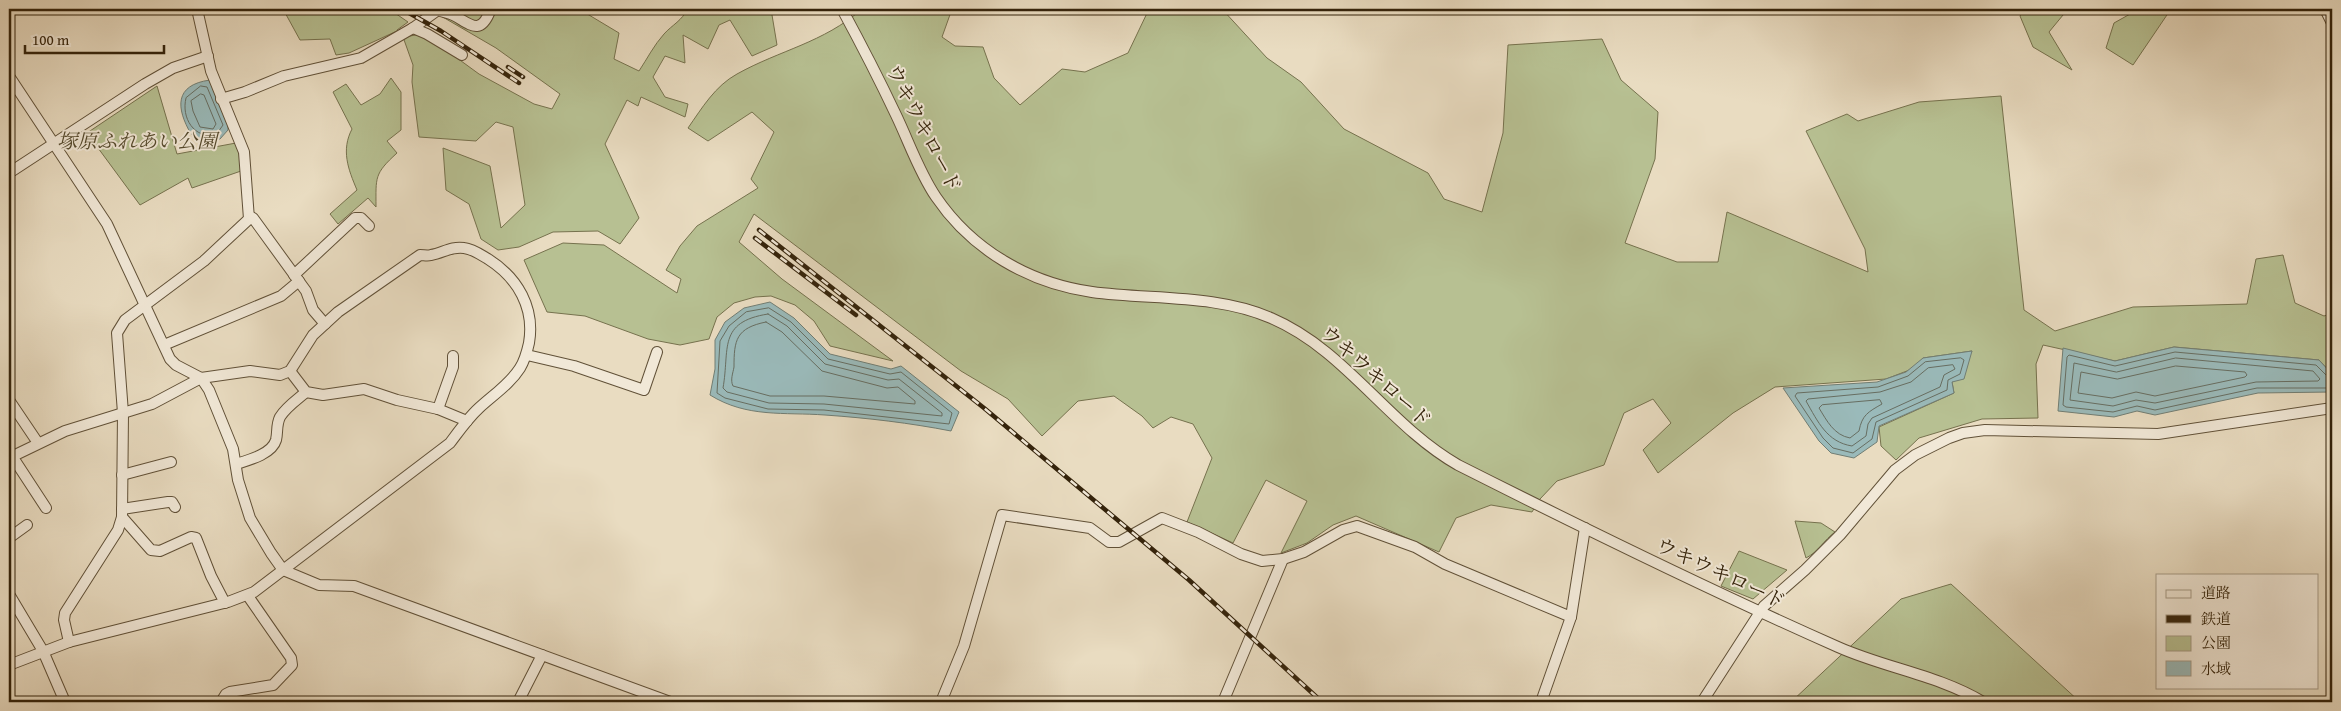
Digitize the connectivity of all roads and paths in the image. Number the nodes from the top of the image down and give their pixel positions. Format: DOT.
graph roads {
  1 [pos="197,9"];
  2 [pos="489,9"];
  3 [pos="842,9"];
  4 [pos="2325,9"];
  5 [pos="2332,23"];
  6 [pos="413,28"];
  7 [pos="462,55"];
  8 [pos="208,56"];
  9 [pos="9,76"];
  10 [pos="221,99"];
  11 [pos="54,144"];
  12 [pos="9,173"];
  13 [pos="249,216"];
  14 [pos="370,226"];
  15 [pos="296,278"];
  16 [pos="145,306"];
  17 [pos="325,324"];
  18 [pos="164,345"];
  19 [pos="657,352"];
  20 [pos="527,355"];
  21 [pos="452,356"];
  22 [pos="290,371"];
  23 [pos="201,378"];
  24 [pos="306,392"];
  25 [pos="9,400"];
  26 [pos="2332,408"];
  27 [pos="438,409"];
  28 [pos="122,413"];
  29 [pos="467,421"];
  30 [pos="38,444"];
  31 [pos="10,457"];
  32 [pos="171,462"];
  33 [pos="236,464"];
  34 [pos="122,475"];
  35 [pos="175,507"];
  36 [pos="46,508"];
  37 [pos="122,513"];
  38 [pos="27,525"];
  39 [pos="1585,528"];
  40 [pos="9,538"];
  41 [pos="1283,559"];
  42 [pos="284,570"];
  43 [pos="9,594"];
  44 [pos="248,596"];
  45 [pos="225,603"];
  46 [pos="1760,611"];
  47 [pos="1571,617"];
  48 [pos="69,642"];
  49 [pos="43,651"];
  50 [pos="542,655"];
  51 [pos="9,665"];
  52 [pos="66,702"];
  53 [pos="221,702"];
  54 [pos="518,702"];
  55 [pos="670,702"];
  56 [pos="942,702"];
  57 [pos="1223,702"];
  58 [pos="1541,702"];
  59 [pos="1702,702"];
  60 [pos="1983,702"];
  1 -- 8 [label="street"];
  2 -- 6 [label="street"];
  3 -- 39 [label="street, ウキウキロード"];
  4 -- 5 [label="street"];
  6 -- 7 [label="street"];
  6 -- 10 [label="street"];
  8 -- 10 [label="street"];
  8 -- 11 [label="street"];
  9 -- 11 [label="street"];
  10 -- 13 [label="street"];
  11 -- 12 [label="street"];
  11 -- 16 [label="street"];
  13 -- 15 [label="street"];
  13 -- 16 [label="street"];
  14 -- 15 [label="street"];
  15 -- 17 [label="street"];
  15 -- 18 [label="street"];
  16 -- 18 [label="street"];
  16 -- 28 [label="street"];
  17 -- 20 [label="street"];
  17 -- 22 [label="street"];
  18 -- 23 [label="street"];
  19 -- 20 [label="street"];
  20 -- 29 [label="street"];
  21 -- 27 [label="street"];
  22 -- 23 [label="street"];
  22 -- 24 [label="street"];
  23 -- 28 [label="street"];
  23 -- 33 [label="street"];
  24 -- 27 [label="street"];
  24 -- 33 [label="street"];
  25 -- 30 [label="street"];
  26 -- 46 [label="street"];
  27 -- 29 [label="street"];
  28 -- 30 [label="street"];
  28 -- 34 [label="street"];
  29 -- 42 [label="street"];
  30 -- 31 [label="street"];
  31 -- 36 [label="street"];
  32 -- 34 [label="street"];
  33 -- 42 [label="street"];
  34 -- 37 [label="street"];
  35 -- 37 [label="street"];
  37 -- 45 [label="street"];
  37 -- 48 [label="street"];
  38 -- 40 [label="street"];
  39 -- 46 [label="street, ウキウキロード"];
  39 -- 47 [label="street"];
  41 -- 47 [label="street"];
  41 -- 56 [label="street"];
  41 -- 57 [label="street"];
  42 -- 44 [label="street"];
  42 -- 50 [label="street"];
  43 -- 49 [label="street"];
  44 -- 45 [label="street"];
  44 -- 53 [label="street"];
  45 -- 48 [label="street"];
  46 -- 59 [label="street"];
  46 -- 60 [label="street, ウキウキロード"];
  47 -- 58 [label="street"];
  48 -- 49 [label="street"];
  49 -- 51 [label="street"];
  49 -- 52 [label="street"];
  50 -- 54 [label="street"];
  50 -- 55 [label="street"];
}
